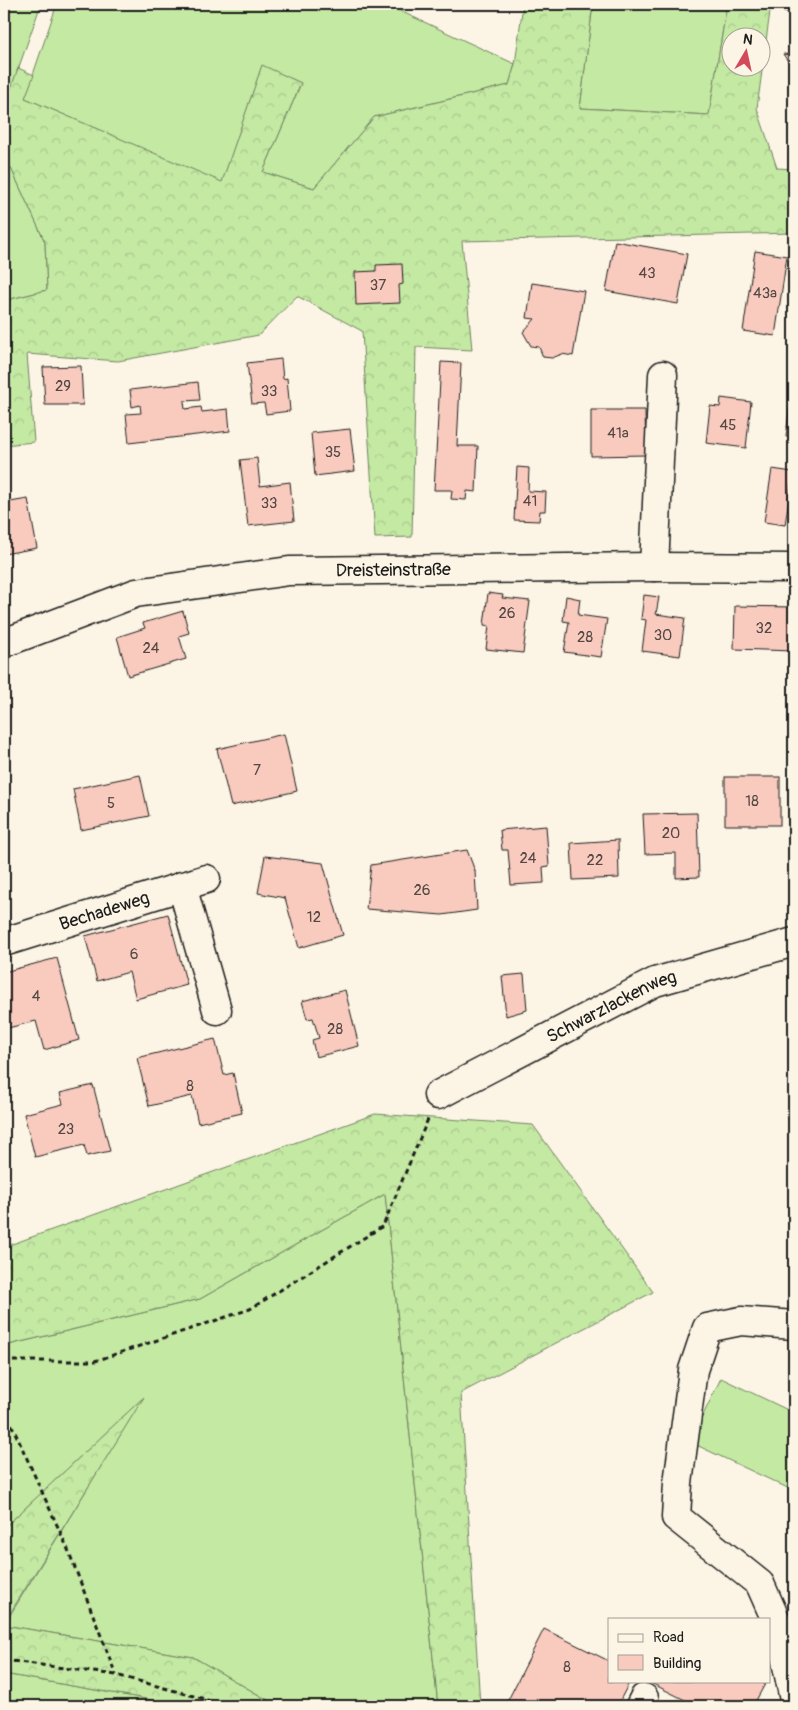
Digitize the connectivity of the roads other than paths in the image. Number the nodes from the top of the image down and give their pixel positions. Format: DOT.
graph roads {
  1 [pos="663,375"];
  2 [pos="654,567"];
  3 [pos="794,568"];
  4 [pos="4,643"];
  5 [pos="4,942"];
  6 [pos="794,942"];
  7 [pos="217,1010"];
  8 [pos="438,1096"];
  9 [pos="794,1325"];
  10 [pos="794,1704"];
  1 -- 2 [label="street"];
  2 -- 3 [label="street, Dreisteinstraße"];
  2 -- 4 [label="street, Dreisteinstraße"];
  5 -- 7 [label="street, Bechadeweg"];
  6 -- 8 [label="street, Schwarzlackenweg"];
  9 -- 10 [label="street"];
}
